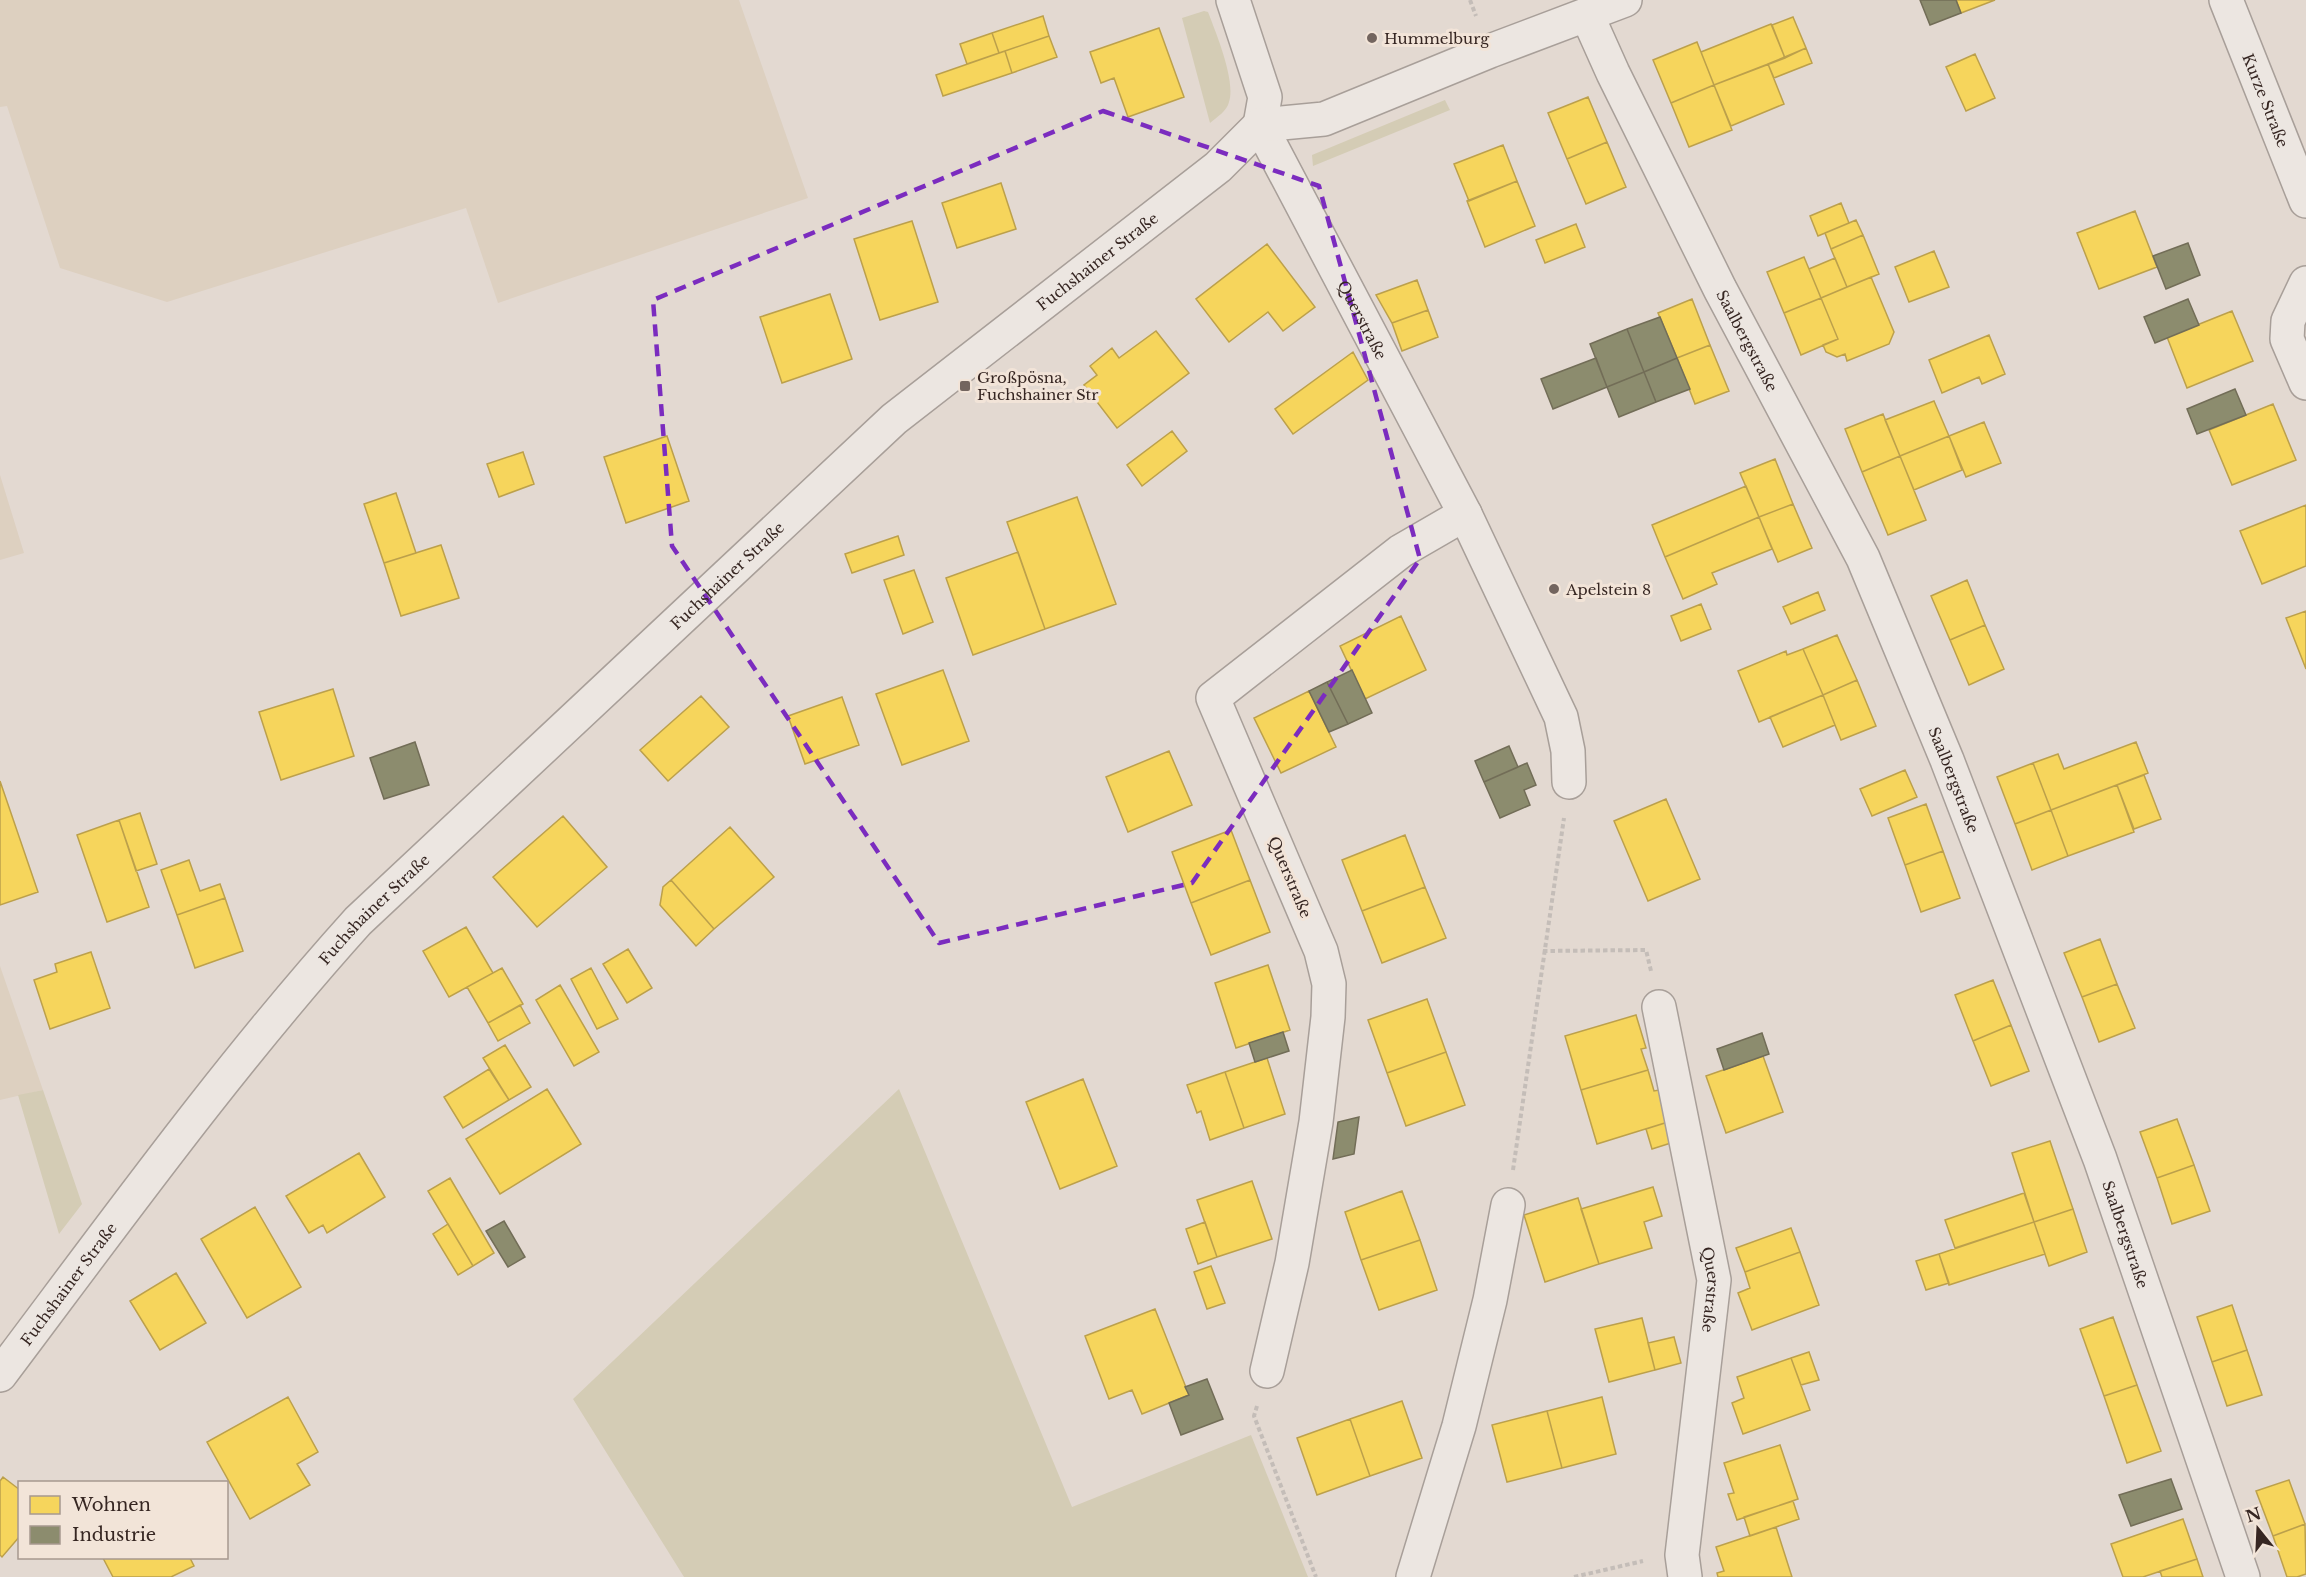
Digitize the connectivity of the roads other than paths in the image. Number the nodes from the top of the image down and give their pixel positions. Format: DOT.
graph roads {
  1 [pos="1233,0"];
  2 [pos="1625,0"];
  3 [pos="2226,0"];
  4 [pos="1587,15"];
  5 [pos="1260,125"];
  6 [pos="2306,201"];
  7 [pos="2306,283"];
  8 [pos="2306,383"];
  9 [pos="1465,514"];
  10 [pos="1569,782"];
  11 [pos="1659,1007"];
  12 [pos="1508,1205"];
  13 [pos="1267,1371"];
  14 [pos="0,1375"];
  15 [pos="1684,1566"];
  16 [pos="1413,1577"];
  17 [pos="2243,1577"];
  1 -- 5 [label="street"];
  2 -- 4 [label="street"];
  3 -- 6 [label="street, Kurze Straße"];
  4 -- 5 [label="street"];
  4 -- 17 [label="street, Saalbergstraße"];
  5 -- 9 [label="street, Querstraße"];
  5 -- 14 [label="street, Fuchshainer Straße"];
  7 -- 8 [label="street"];
  9 -- 10 [label="street, Querstraße"];
  9 -- 13 [label="street, Querstraße"];
  11 -- 15 [label="street, Querstraße"];
  12 -- 16 [label="street"];
}
